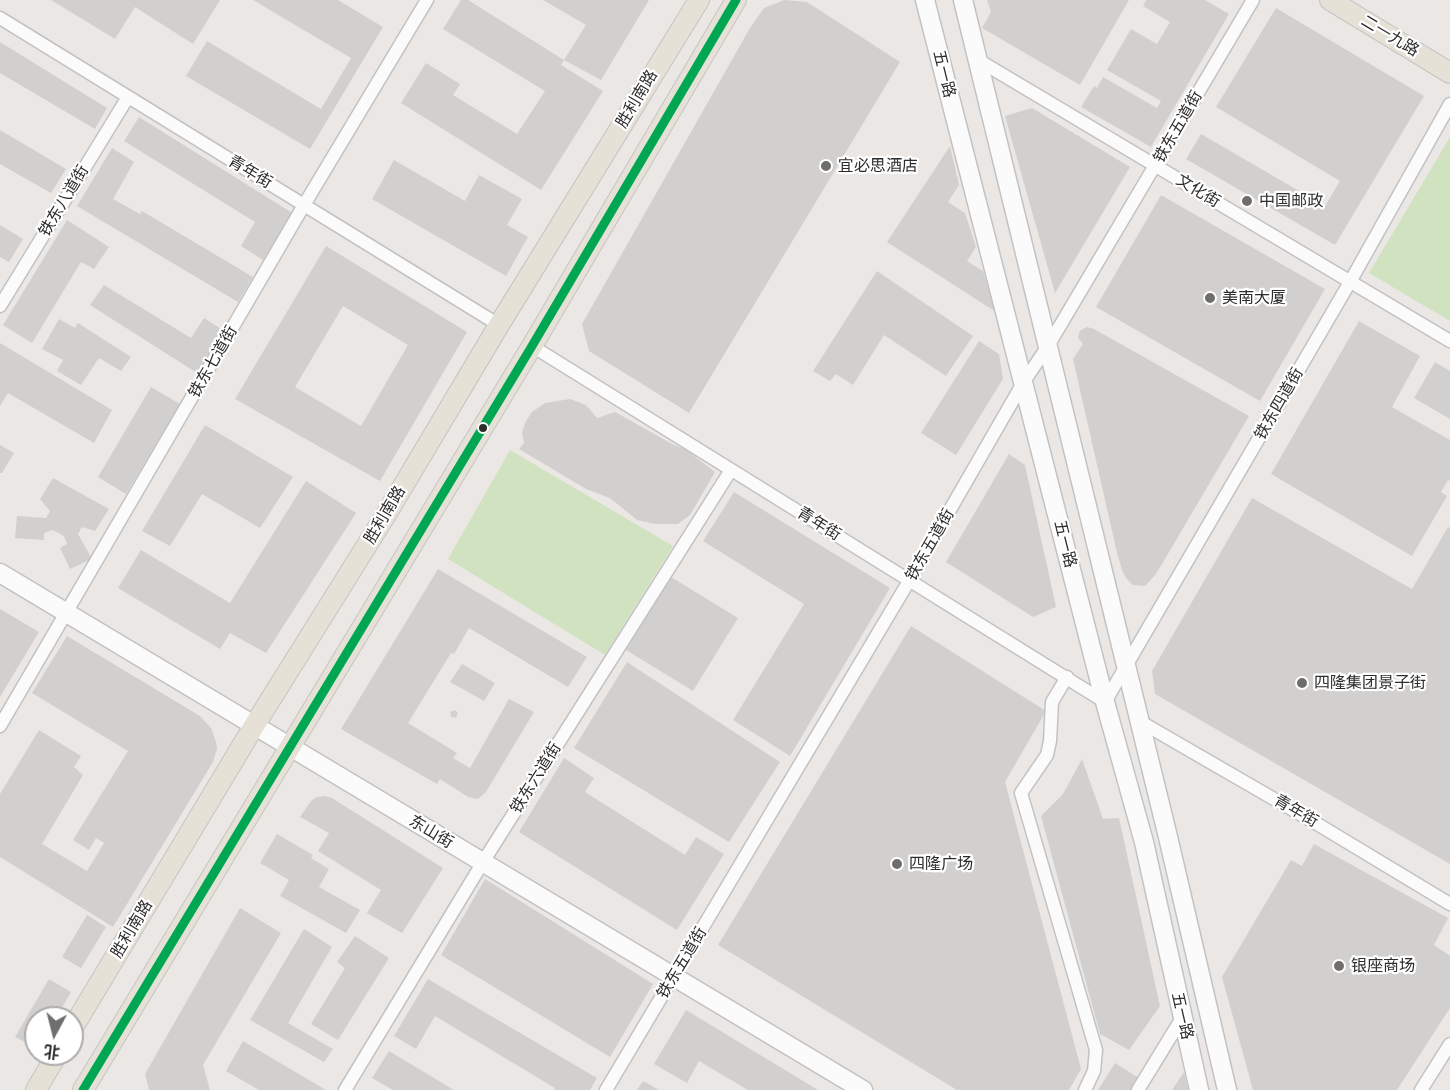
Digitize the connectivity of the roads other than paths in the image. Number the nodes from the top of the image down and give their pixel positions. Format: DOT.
graph roads {
  1 [pos="427,0"];
  2 [pos="699,0"];
  3 [pos="736,0"];
  4 [pos="925,0"];
  5 [pos="963,0"];
  6 [pos="1252,0"];
  7 [pos="1330,0"];
  8 [pos="0,18"];
  9 [pos="978,60"];
  10 [pos="1450,73"];
  11 [pos="128,97"];
  12 [pos="1450,104"];
  13 [pos="1156,165"];
  14 [pos="304,205"];
  15 [pos="1350,282"];
  16 [pos="0,306"];
  17 [pos="499,325"];
  18 [pos="1450,341"];
  19 [pos="532,346"];
  20 [pos="1048,346"];
  21 [pos="1023,382"];
  22 [pos="731,470"];
  23 [pos="0,573"];
  24 [pos="909,581"];
  25 [pos="66,613"];
  26 [pos="1126,667"];
  27 [pos="1067,677"];
  28 [pos="1106,702"];
  29 [pos="1139,721"];
  30 [pos="0,726"];
  31 [pos="254,726"];
  32 [pos="290,747"];
  33 [pos="483,862"];
  34 [pos="1450,904"];
  35 [pos="674,977"];
  36 [pos="84,1009"];
  37 [pos="1182,1018"];
  38 [pos="1450,1044"];
  39 [pos="50,1066"];
  40 [pos="36,1090"];
  41 [pos="83,1090"];
  42 [pos="345,1090"];
  43 [pos="606,1090"];
  44 [pos="863,1090"];
  45 [pos="1085,1090"];
  46 [pos="1138,1090"];
  47 [pos="1199,1090"];
  48 [pos="1227,1090"];
  49 [pos="1421,1090"];
  1 -- 14 [label="street, 铁东七道街"];
  2 -- 17 [label="main road, 胜利南路"];
  3 -- 19 [label="main road"];
  4 -- 21 [label="main road, 五一路"];
  5 -- 9 [label="main road, 五一路"];
  6 -- 13 [label="street, 铁东五道街"];
  7 -- 10 [label="main road, 二一九路"];
  8 -- 11 [label="street, 青年街"];
  9 -- 13 [label="street, 文化街"];
  9 -- 20 [label="main road, 五一路"];
  11 -- 14 [label="street, 青年街"];
  11 -- 16 [label="street, 铁东八道街"];
  12 -- 15 [label="street, 铁东四道街"];
  13 -- 15 [label="street, 文化街"];
  13 -- 20 [label="street, 铁东五道街"];
  14 -- 17 [label="street, 青年街"];
  14 -- 25 [label="street, 铁东七道街"];
  15 -- 18 [label="street, 文化街"];
  15 -- 26 [label="street, 铁东四道街"];
  17 -- 31 [label="main road, 胜利南路"];
  19 -- 22 [label="street, 青年街"];
  19 -- 32 [label="main road"];
  20 -- 21 [label="street, 铁东五道街"];
  20 -- 26 [label="main road, 五一路"];
  21 -- 24 [label="street, 铁东五道街"];
  21 -- 28 [label="main road, 五一路"];
  22 -- 24 [label="street, 青年街"];
  22 -- 33 [label="street, 铁东六道街"];
  23 -- 25 [label="main road, 东山街"];
  24 -- 27 [label="street, 青年街"];
  24 -- 35 [label="street, 铁东五道街"];
  25 -- 30 [label="street, 铁东七道街"];
  25 -- 31 [label="main road, 东山街"];
  26 -- 28 [label="street, 铁东四道街"];
  26 -- 29 [label="main road, 五一路"];
  27 -- 28 [label="street, 青年街"];
  27 -- 45 [label="street"];
  28 -- 37 [label="main road, 五一路"];
  29 -- 34 [label="street, 青年街"];
  29 -- 48 [label="main road, 五一路"];
  31 -- 32 [label="main road, 东山街"];
  31 -- 36 [label="main road, 胜利南路"];
  32 -- 33 [label="main road, 东山街"];
  32 -- 41 [label="main road"];
  33 -- 35 [label="main road, 东山街"];
  33 -- 42 [label="street, 铁东六道街"];
  35 -- 43 [label="street, 铁东五道街"];
  35 -- 44 [label="main road, 东山街"];
  37 -- 46 [label="street"];
  37 -- 47 [label="main road, 五一路"];
  38 -- 49 [label="street"];
  39 -- 40 [label="main road"];
}
